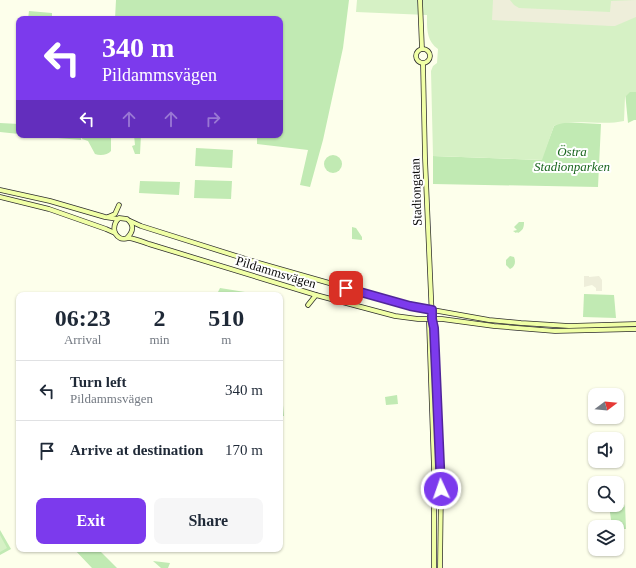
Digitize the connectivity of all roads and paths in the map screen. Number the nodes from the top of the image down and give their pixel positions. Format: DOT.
graph roads {
  1 [pos="420,0"];
  2 [pos="422,49"];
  3 [pos="423,64"];
  4 [pos="0,190"];
  5 [pos="0,197"];
  6 [pos="120,205"];
  7 [pos="107,218"];
  8 [pos="118,219"];
  9 [pos="130,221"];
  10 [pos="115,233"];
  11 [pos="127,238"];
  12 [pos="316,295"];
  13 [pos="308,305"];
  14 [pos="432,310"];
  15 [pos="418,319"];
  16 [pos="432,319"];
  17 [pos="636,324"];
  18 [pos="429,328"];
  19 [pos="636,329"];
  20 [pos="434,568"];
  21 [pos="440,568"];
  1 -- 2 [label="main road, Stadiongatan"];
  2 -- 3 [label="main road, Stadiongatan"];
  2 -- 3 [label="main road, Stadiongatan"];
  3 -- 14 [label="main road, Stadiongatan"];
  4 -- 7 [label="main road"];
  5 -- 10 [label="main road"];
  6 -- 7 [label="main road"];
  7 -- 8 [label="main road"];
  8 -- 9 [label="main road"];
  8 -- 10 [label="main road"];
  9 -- 11 [label="main road"];
  9 -- 14 [label="main road, Pildammsvägen"];
  10 -- 11 [label="main road"];
  11 -- 12 [label="main road, Pildammsvägen"];
  12 -- 13 [label="main road"];
  12 -- 15 [label="main road, Pildammsvägen"];
  14 -- 16 [label="main road, Stadiongatan"];
  14 -- 17 [label="main road, Pildammsvägen"];
  15 -- 16 [label="main road, Pildammsvägen"];
  15 -- 18 [label="main road"];
  16 -- 18 [label="main road, Stadiongatan"];
  16 -- 19 [label="main road, Pildammsvägen"];
  16 -- 21 [label="main road, Stadiongatan"];
  18 -- 20 [label="main road, Stadiongatan"];
}
